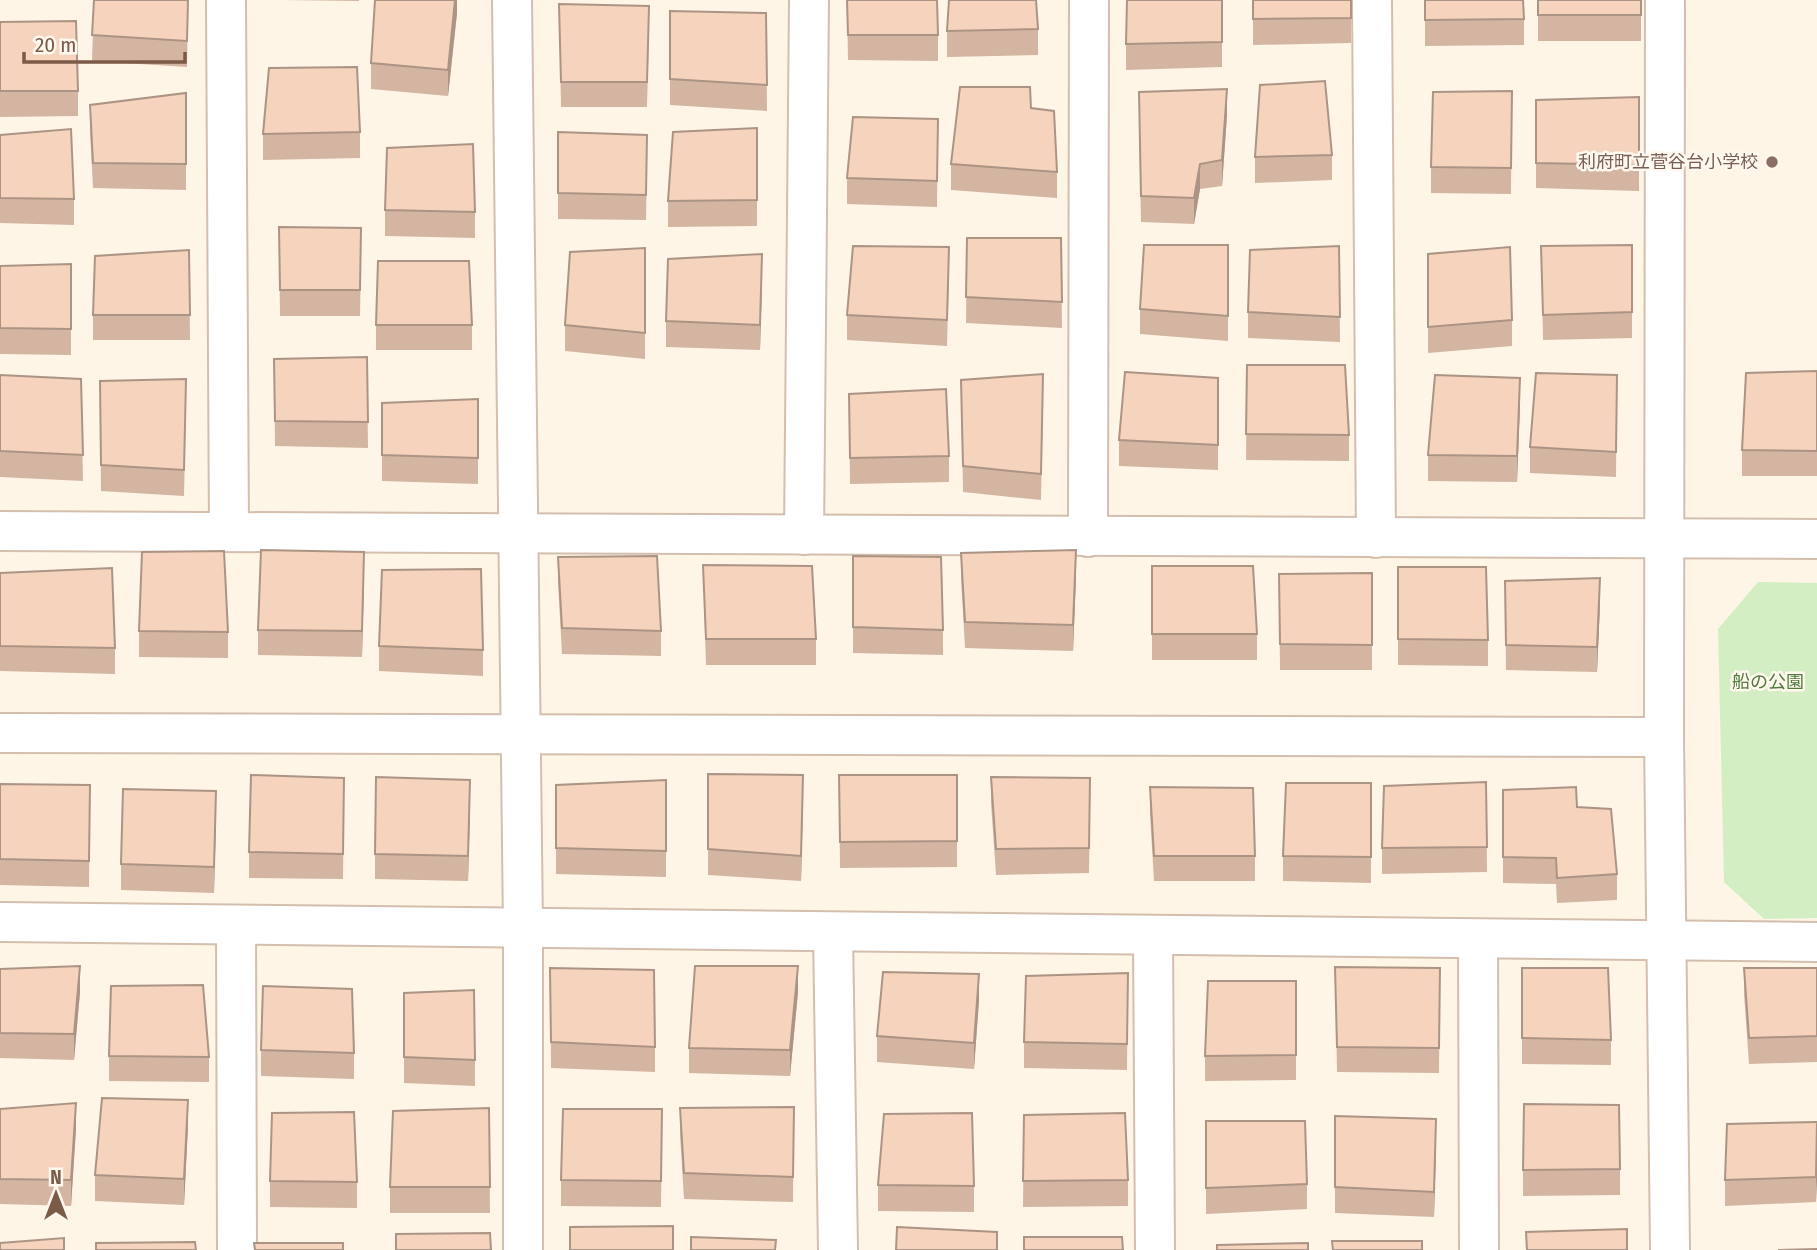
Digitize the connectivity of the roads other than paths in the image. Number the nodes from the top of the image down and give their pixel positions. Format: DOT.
graph roads {
  1 [pos="226,0"];
  2 [pos="512,0"];
  3 [pos="809,0"];
  4 [pos="1089,0"];
  5 [pos="1372,0"];
  6 [pos="1665,0"];
  7 [pos="0,531"];
  8 [pos="229,532"];
  9 [pos="518,533"];
  10 [pos="804,535"];
  11 [pos="1088,537"];
  12 [pos="1376,538"];
  13 [pos="1817,539"];
  14 [pos="1665,540"];
  15 [pos="0,733"];
  16 [pos="520,734"];
  17 [pos="1664,737"];
  18 [pos="0,922"];
  19 [pos="236,925"];
  20 [pos="523,928"];
  21 [pos="833,932"];
  22 [pos="1153,936"];
  23 [pos="1478,940"];
  24 [pos="1667,942"];
  25 [pos="1817,942"];
  26 [pos="237,1250"];
  27 [pos="523,1250"];
  28 [pos="838,1250"];
  29 [pos="1155,1250"];
  30 [pos="1479,1250"];
  31 [pos="1670,1250"];
  1 -- 8 [label="street"];
  2 -- 9 [label="street"];
  3 -- 10 [label="street"];
  4 -- 11 [label="street"];
  5 -- 12 [label="street"];
  6 -- 14 [label="street"];
  7 -- 8 [label="street"];
  8 -- 9 [label="street"];
  9 -- 10 [label="street"];
  9 -- 16 [label="street"];
  10 -- 11 [label="street"];
  11 -- 12 [label="street"];
  12 -- 14 [label="street"];
  13 -- 14 [label="street"];
  14 -- 17 [label="street"];
  15 -- 16 [label="street"];
  16 -- 17 [label="street"];
  16 -- 20 [label="street"];
  17 -- 24 [label="street"];
  18 -- 19 [label="street"];
  19 -- 20 [label="street"];
  19 -- 26 [label="street"];
  20 -- 21 [label="street"];
  20 -- 27 [label="street"];
  21 -- 22 [label="street"];
  21 -- 28 [label="street"];
  22 -- 23 [label="street"];
  22 -- 29 [label="street"];
  23 -- 24 [label="street"];
  23 -- 30 [label="street"];
  24 -- 25 [label="street"];
  24 -- 31 [label="street"];
}
